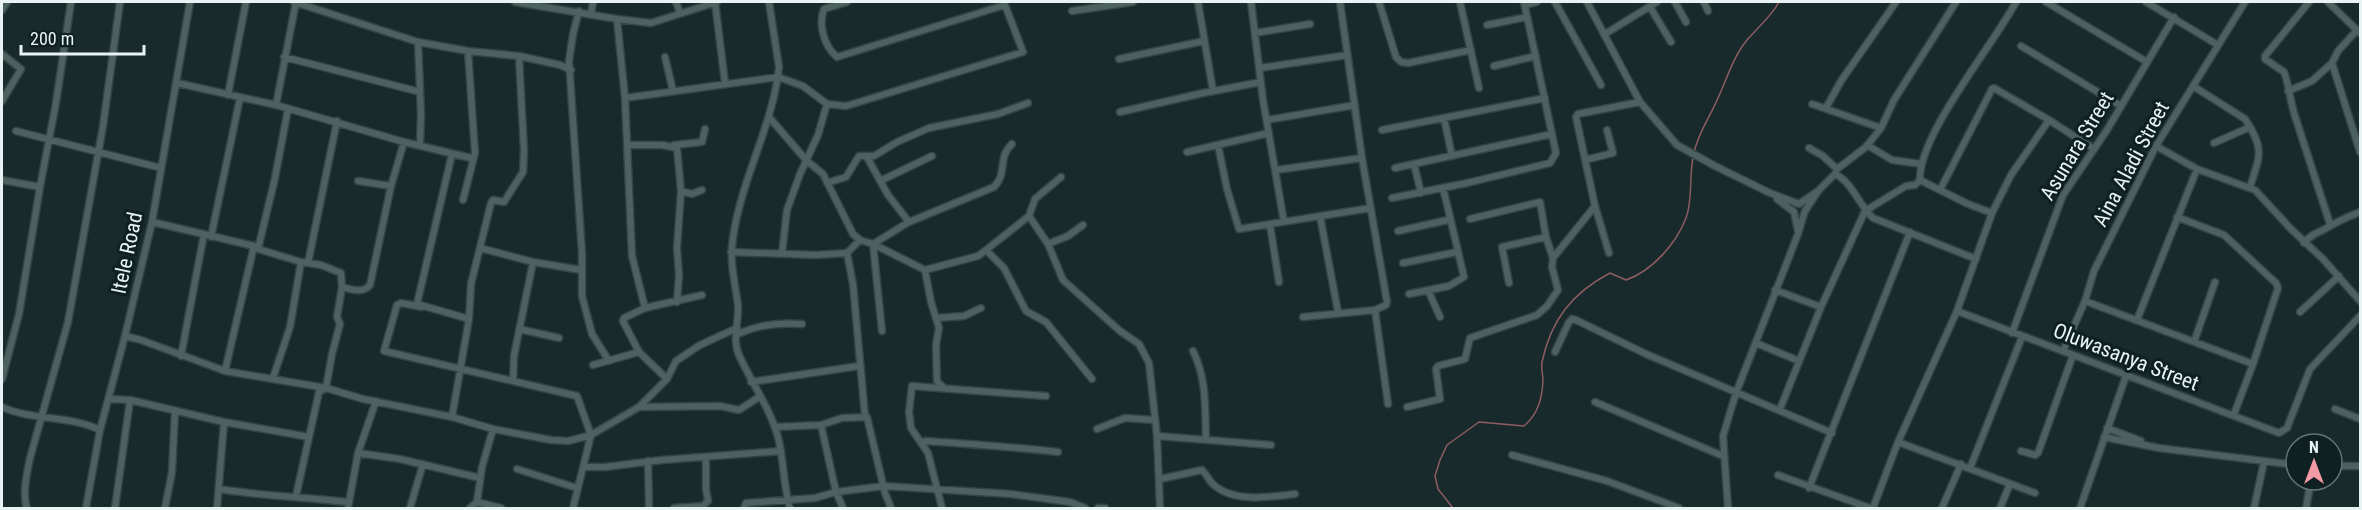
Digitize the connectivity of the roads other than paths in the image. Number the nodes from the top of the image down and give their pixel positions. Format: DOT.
graph roads {
  1 [pos="7,2"];
  2 [pos="71,2"];
  3 [pos="120,2"];
  4 [pos="190,2"];
  5 [pos="246,2"];
  6 [pos="295,2"];
  7 [pos="515,2"];
  8 [pos="520,2"];
  9 [pos="593,2"];
  10 [pos="676,2"];
  11 [pos="712,2"];
  12 [pos="769,2"];
  13 [pos="847,2"];
  14 [pos="1133,2"];
  15 [pos="1198,2"];
  16 [pos="1251,2"];
  17 [pos="1340,2"];
  18 [pos="1379,2"];
  19 [pos="1460,2"];
  20 [pos="1537,2"];
  21 [pos="1555,2"];
  22 [pos="1587,2"];
  23 [pos="1657,2"];
  24 [pos="1675,2"];
  25 [pos="1704,2"];
  26 [pos="1896,2"];
  27 [pos="1956,2"];
  28 [pos="2016,2"];
  29 [pos="2046,2"];
  30 [pos="2146,2"];
  31 [pos="2245,2"];
  32 [pos="2309,2"];
  33 [pos="2328,2"];
  34 [pos="835,3"];
  35 [pos="1524,3"];
  36 [pos="1650,8"];
  37 [pos="2,10"];
  38 [pos="579,11"];
  39 [pos="1072,11"];
  40 [pos="1708,11"];
  41 [pos="680,12"];
  42 [pos="591,14"];
  43 [pos="1527,17"];
  44 [pos="2174,17"];
  45 [pos="617,19"];
  46 [pos="1686,22"];
  47 [pos="1310,24"];
  48 [pos="1487,25"];
  49 [pos="2359,32"];
  50 [pos="1256,33"];
  51 [pos="1605,34"];
  52 [pos="1204,41"];
  53 [pos="418,42"];
  54 [pos="1671,42"];
  55 [pos="2218,45"];
  56 [pos="2021,46"];
  57 [pos="1471,50"];
  58 [pos="468,51"];
  59 [pos="2,54"];
  60 [pos="1348,55"];
  61 [pos="519,56"];
  62 [pos="1536,56"];
  63 [pos="285,57"];
  64 [pos="665,57"];
  65 [pos="1119,59"];
  66 [pos="570,62"];
  67 [pos="2147,62"];
  68 [pos="2332,63"];
  69 [pos="560,65"];
  70 [pos="1494,66"];
  71 [pos="1260,68"];
  72 [pos="571,70"];
  73 [pos="778,77"];
  74 [pos="1261,82"];
  75 [pos="177,83"];
  76 [pos="725,83"];
  77 [pos="1601,85"];
  78 [pos="2193,86"];
  79 [pos="1479,88"];
  80 [pos="673,91"];
  81 [pos="1212,91"];
  82 [pos="2288,91"];
  83 [pos="420,92"];
  84 [pos="228,95"];
  85 [pos="240,98"];
  86 [pos="625,98"];
  87 [pos="1545,98"];
  88 [pos="2,101"];
  89 [pos="1641,102"];
  90 [pos="1028,103"];
  91 [pos="827,104"];
  92 [pos="1812,104"];
  93 [pos="276,105"];
  94 [pos="1355,105"];
  95 [pos="2121,106"];
  96 [pos="1826,108"];
  97 [pos="288,109"];
  98 [pos="1120,112"];
  99 [pos="769,117"];
  100 [pos="1444,118"];
  101 [pos="1267,120"];
  102 [pos="2049,120"];
  103 [pos="337,122"];
  104 [pos="2250,127"];
  105 [pos="1881,128"];
  106 [pos="705,129"];
  107 [pos="1383,130"];
  108 [pos="1607,130"];
  109 [pos="16,131"];
  110 [pos="1269,133"];
  111 [pos="1552,134"];
  112 [pos="48,141"];
  113 [pos="404,142"];
  114 [pos="2214,143"];
  115 [pos="1012,144"];
  116 [pos="420,145"];
  117 [pos="1218,145"];
  118 [pos="1868,145"];
  119 [pos="627,146"];
  120 [pos="667,146"];
  121 [pos="2156,146"];
  122 [pos="1809,148"];
  123 [pos="2094,149"];
  124 [pos="98,152"];
  125 [pos="1187,152"];
  126 [pos="2361,152"];
  127 [pos="452,154"];
  128 [pos="932,156"];
  129 [pos="1452,156"];
  130 [pos="474,157"];
  131 [pos="867,157"];
  132 [pos="1362,158"];
  133 [pos="806,160"];
  134 [pos="1585,160"];
  135 [pos="1414,164"];
  136 [pos="1922,164"];
  137 [pos="161,168"];
  138 [pos="1395,168"];
  139 [pos="1276,170"];
  140 [pos="2197,170"];
  141 [pos="1836,171"];
  142 [pos="1061,177"];
  143 [pos="2,180"];
  144 [pos="1920,180"];
  145 [pos="358,181"];
  146 [pos="880,181"];
  147 [pos="827,183"];
  148 [pos="391,186"];
  149 [pos="2250,187"];
  150 [pos="40,188"];
  151 [pos="1443,188"];
  152 [pos="702,190"];
  153 [pos="1940,190"];
  154 [pos="681,191"];
  155 [pos="1818,191"];
  156 [pos="1421,193"];
  157 [pos="1770,193"];
  158 [pos="1392,198"];
  159 [pos="463,200"];
  160 [pos="1799,204"];
  161 [pos="1595,206"];
  162 [pos="1371,208"];
  163 [pos="1865,211"];
  164 [pos="1794,212"];
  165 [pos="1805,212"];
  166 [pos="1992,213"];
  167 [pos="2360,214"];
  168 [pos="1029,216"];
  169 [pos="1320,216"];
  170 [pos="1450,217"];
  171 [pos="2177,217"];
  172 [pos="1470,219"];
  173 [pos="152,222"];
  174 [pos="909,222"];
  175 [pos="1284,222"];
  176 [pos="2330,224"];
  177 [pos="1083,225"];
  178 [pos="1270,225"];
  179 [pos="1398,231"];
  180 [pos="1910,232"];
  181 [pos="1798,234"];
  182 [pos="207,236"];
  183 [pos="1546,237"];
  184 [pos="860,240"];
  185 [pos="2304,243"];
  186 [pos="873,244"];
  187 [pos="1048,244"];
  188 [pos="256,247"];
  189 [pos="480,248"];
  190 [pos="986,250"];
  191 [pos="731,252"];
  192 [pos="1458,252"];
  193 [pos="782,253"];
  194 [pos="847,253"];
  195 [pos="1609,253"];
  196 [pos="1553,258"];
  197 [pos="1976,259"];
  198 [pos="305,262"];
  199 [pos="533,262"];
  200 [pos="1403,263"];
  201 [pos="581,270"];
  202 [pos="925,270"];
  203 [pos="2339,276"];
  204 [pos="1279,282"];
  205 [pos="2215,282"];
  206 [pos="1509,283"];
  207 [pos="342,287"];
  208 [pos="1428,290"];
  209 [pos="1775,290"];
  210 [pos="1409,294"];
  211 [pos="702,295"];
  212 [pos="2085,301"];
  213 [pos="2361,301"];
  214 [pos="677,302"];
  215 [pos="422,307"];
  216 [pos="1821,307"];
  217 [pos="645,308"];
  218 [pos="981,308"];
  219 [pos="1375,310"];
  220 [pos="1957,311"];
  221 [pos="1338,312"];
  222 [pos="2300,312"];
  223 [pos="2361,316"];
  224 [pos="1303,317"];
  225 [pos="1440,317"];
  226 [pos="936,318"];
  227 [pos="469,319"];
  228 [pos="2137,320"];
  229 [pos="802,324"];
  230 [pos="519,329"];
  231 [pos="882,331"];
  232 [pos="736,332"];
  233 [pos="2012,333"];
  234 [pos="125,336"];
  235 [pos="2022,337"];
  236 [pos="559,338"];
  237 [pos="2194,342"];
  238 [pos="1756,343"];
  239 [pos="1193,351"];
  240 [pos="2063,351"];
  241 [pos="639,352"];
  242 [pos="1555,352"];
  243 [pos="2073,355"];
  244 [pos="181,356"];
  245 [pos="609,361"];
  246 [pos="1799,362"];
  247 [pos="2253,364"];
  248 [pos="593,365"];
  249 [pos="860,366"];
  250 [pos="460,369"];
  251 [pos="225,371"];
  252 [pos="2126,376"];
  253 [pos="273,378"];
  254 [pos="2,379"];
  255 [pos="667,379"];
  256 [pos="1092,379"];
  257 [pos="513,381"];
  258 [pos="751,382"];
  259 [pos="326,387"];
  260 [pos="943,387"];
  261 [pos="1736,393"];
  262 [pos="1046,396"];
  263 [pos="759,397"];
  264 [pos="110,399"];
  265 [pos="129,400"];
  266 [pos="376,400"];
  267 [pos="1595,402"];
  268 [pos="1388,404"];
  269 [pos="2,407"];
  270 [pos="639,407"];
  271 [pos="1407,407"];
  272 [pos="2335,408"];
  273 [pos="1780,409"];
  274 [pos="175,411"];
  275 [pos="2234,414"];
  276 [pos="42,416"];
  277 [pos="865,416"];
  278 [pos="452,417"];
  279 [pos="2361,419"];
  280 [pos="1155,420"];
  281 [pos="224,422"];
  282 [pos="821,425"];
  283 [pos="775,427"];
  284 [pos="2107,428"];
  285 [pos="493,429"];
  286 [pos="1097,429"];
  287 [pos="100,430"];
  288 [pos="1832,433"];
  289 [pos="591,435"];
  290 [pos="1157,436"];
  291 [pos="309,437"];
  292 [pos="2104,437"];
  293 [pos="1206,440"];
  294 [pos="1898,442"];
  295 [pos="921,443"];
  296 [pos="1271,445"];
  297 [pos="780,451"];
  298 [pos="2021,451"];
  299 [pos="1058,452"];
  300 [pos="358,453"];
  301 [pos="1512,455"];
  302 [pos="1723,456"];
  303 [pos="706,457"];
  304 [pos="648,461"];
  305 [pos="2264,462"];
  306 [pos="2284,462"];
  307 [pos="2284,463"];
  308 [pos="423,464"];
  309 [pos="1961,464"];
  310 [pos="583,467"];
  311 [pos="2344,467"];
  312 [pos="1970,468"];
  313 [pos="2361,468"];
  314 [pos="517,469"];
  315 [pos="1778,475"];
  316 [pos="480,478"];
  317 [pos="1160,479"];
  318 [pos="2010,484"];
  319 [pos="884,486"];
  320 [pos="1809,488"];
  321 [pos="219,489"];
  322 [pos="577,489"];
  323 [pos="938,489"];
  324 [pos="836,492"];
  325 [pos="2309,492"];
  326 [pos="2035,493"];
  327 [pos="1295,494"];
  328 [pos="296,496"];
  329 [pos="787,500"];
  330 [pos="477,502"];
  331 [pos="348,506"];
  332 [pos="27,508"];
  333 [pos="86,508"];
  334 [pos="115,508"];
  335 [pos="165,508"];
  336 [pos="217,508"];
  337 [pos="410,508"];
  338 [pos="470,508"];
  339 [pos="501,508"];
  340 [pos="573,508"];
  341 [pos="649,508"];
  342 [pos="674,508"];
  343 [pos="744,508"];
  344 [pos="790,508"];
  345 [pos="843,508"];
  346 [pos="891,508"];
  347 [pos="942,508"];
  348 [pos="1085,508"];
  349 [pos="1098,508"];
  350 [pos="1105,508"];
  351 [pos="1160,508"];
  352 [pos="1679,508"];
  353 [pos="1728,508"];
  354 [pos="1871,508"];
  355 [pos="1942,508"];
  356 [pos="2000,508"];
  357 [pos="2080,508"];
  358 [pos="2254,508"];
  359 [pos="2306,508"];
  1 -- 37 [label="street"];
  2 -- 112 [label="street"];
  3 -- 124 [label="street"];
  4 -- 75 [label="street, Itele Road"];
  5 -- 84 [label="street"];
  6 -- 53 [label="street"];
  6 -- 63 [label="street"];
  7 -- 8 [label="street"];
  8 -- 38 [label="street"];
  9 -- 42 [label="street"];
  10 -- 41 [label="street"];
  11 -- 41 [label="street"];
  11 -- 76 [label="street"];
  12 -- 73 [label="street"];
  13 -- 34 [label="street"];
  14 -- 39 [label="street"];
  15 -- 52 [label="street"];
  16 -- 50 [label="street"];
  17 -- 60 [label="street"];
  18 -- 57 [label="street"];
  19 -- 57 [label="street"];
  20 -- 35 [label="street"];
  21 -- 77 [label="street"];
  22 -- 51 [label="street"];
  23 -- 36 [label="street"];
  24 -- 46 [label="street"];
  25 -- 40 [label="street"];
  26 -- 96 [label="street"];
  27 -- 105 [label="street"];
  28 -- 136 [label="street"];
  29 -- 67 [label="street"];
  30 -- 44 [label="street"];
  31 -- 55 [label="street, Aina Aladi Street"];
  32 -- 82 [label="street"];
  33 -- 49 [label="street"];
  34 -- 91 [label="street"];
  35 -- 43 [label="street"];
  36 -- 51 [label="street"];
  36 -- 54 [label="street"];
  38 -- 42 [label="street"];
  38 -- 66 [label="street"];
  41 -- 45 [label="street"];
  42 -- 45 [label="street"];
  43 -- 48 [label="street"];
  43 -- 62 [label="street"];
  44 -- 55 [label="street"];
  44 -- 67 [label="street, Asunara Street"];
  45 -- 86 [label="street"];
  47 -- 50 [label="street"];
  49 -- 68 [label="street"];
  50 -- 71 [label="street"];
  51 -- 89 [label="street"];
  52 -- 65 [label="street"];
  52 -- 81 [label="street"];
  53 -- 58 [label="street"];
  53 -- 83 [label="street"];
  55 -- 78 [label="street, Aina Aladi Street"];
  56 -- 95 [label="street"];
  57 -- 79 [label="street"];
  58 -- 61 [label="street"];
  58 -- 130 [label="street"];
  59 -- 88 [label="street"];
  60 -- 71 [label="street"];
  60 -- 94 [label="street"];
  61 -- 69 [label="street"];
  61 -- 189 [label="street"];
  62 -- 70 [label="street"];
  62 -- 87 [label="street"];
  63 -- 83 [label="street"];
  63 -- 93 [label="street"];
  64 -- 80 [label="street"];
  66 -- 69 [label="street"];
  66 -- 72 [label="street"];
  67 -- 95 [label="street, Asunara Street"];
  68 -- 82 [label="street"];
  68 -- 126 [label="street"];
  69 -- 72 [label="street"];
  71 -- 74 [label="street"];
  72 -- 201 [label="street"];
  73 -- 76 [label="street"];
  73 -- 91 [label="street"];
  73 -- 99 [label="street"];
  74 -- 81 [label="street"];
  74 -- 101 [label="street"];
  75 -- 84 [label="street"];
  75 -- 137 [label="street, Itele Road"];
  76 -- 80 [label="street"];
  78 -- 104 [label="street"];
  78 -- 121 [label="street, Aina Aladi Street"];
  80 -- 86 [label="street"];
  81 -- 98 [label="street"];
  82 -- 176 [label="street"];
  83 -- 116 [label="street"];
  84 -- 85 [label="street"];
  85 -- 93 [label="street"];
  85 -- 182 [label="street"];
  86 -- 119 [label="street"];
  87 -- 100 [label="street"];
  87 -- 111 [label="street"];
  89 -- 134 [label="street"];
  89 -- 157 [label="street"];
  90 -- 131 [label="street"];
  91 -- 133 [label="street"];
  92 -- 96 [label="street"];
  93 -- 97 [label="street"];
  94 -- 101 [label="street"];
  94 -- 132 [label="street"];
  95 -- 123 [label="street, Asunara Street"];
  96 -- 105 [label="street"];
  97 -- 103 [label="street"];
  97 -- 188 [label="street"];
  99 -- 133 [label="street"];
  99 -- 191 [label="street"];
  100 -- 107 [label="street"];
  100 -- 129 [label="street"];
  101 -- 110 [label="street"];
  102 -- 123 [label="street"];
  102 -- 153 [label="street"];
  102 -- 166 [label="street"];
  103 -- 113 [label="street"];
  103 -- 198 [label="street"];
  104 -- 114 [label="street"];
  104 -- 149 [label="street"];
  105 -- 118 [label="street"];
  106 -- 120 [label="street"];
  108 -- 134 [label="street"];
  109 -- 112 [label="street"];
  110 -- 117 [label="street"];
  110 -- 139 [label="street"];
  111 -- 129 [label="street"];
  111 -- 151 [label="street"];
  112 -- 124 [label="street"];
  112 -- 150 [label="street"];
  113 -- 116 [label="street"];
  113 -- 148 [label="street"];
  115 -- 174 [label="street"];
  116 -- 127 [label="street"];
  117 -- 125 [label="street"];
  117 -- 178 [label="street"];
  118 -- 136 [label="street"];
  118 -- 141 [label="street"];
  119 -- 120 [label="street"];
  119 -- 217 [label="street"];
  120 -- 154 [label="street"];
  121 -- 140 [label="street"];
  121 -- 212 [label="street, Aina Aladi Street"];
  122 -- 141 [label="street"];
  123 -- 233 [label="street, Asunara Street"];
  124 -- 137 [label="street"];
  124 -- 276 [label="street"];
  127 -- 130 [label="street"];
  127 -- 215 [label="street"];
  128 -- 146 [label="street"];
  129 -- 135 [label="street"];
  130 -- 159 [label="street"];
  131 -- 146 [label="street"];
  131 -- 147 [label="street"];
  132 -- 139 [label="street"];
  132 -- 162 [label="street"];
  133 -- 147 [label="street"];
  133 -- 193 [label="street"];
  134 -- 161 [label="street"];
  135 -- 138 [label="street"];
  135 -- 156 [label="street"];
  136 -- 144 [label="street"];
  137 -- 173 [label="street, Itele Road"];
  139 -- 175 [label="street"];
  140 -- 149 [label="street"];
  140 -- 171 [label="street"];
  141 -- 155 [label="street"];
  141 -- 163 [label="street"];
  142 -- 168 [label="street"];
  143 -- 150 [label="street"];
  144 -- 153 [label="street"];
  144 -- 163 [label="street"];
  145 -- 148 [label="street"];
  146 -- 174 [label="street"];
  147 -- 184 [label="street"];
  148 -- 207 [label="street"];
  149 -- 185 [label="street"];
  150 -- 254 [label="street"];
  151 -- 156 [label="street"];
  151 -- 170 [label="street"];
  152 -- 154 [label="street"];
  153 -- 166 [label="street"];
  154 -- 214 [label="street"];
  155 -- 160 [label="street"];
  155 -- 165 [label="street"];
  156 -- 158 [label="street"];
  157 -- 160 [label="street"];
  157 -- 164 [label="street"];
  160 -- 164 [label="street"];
  160 -- 165 [label="street"];
  161 -- 195 [label="street"];
  161 -- 196 [label="street"];
  162 -- 169 [label="street"];
  162 -- 219 [label="street"];
  163 -- 180 [label="street"];
  163 -- 216 [label="street"];
  164 -- 165 [label="street"];
  164 -- 181 [label="street"];
  165 -- 181 [label="street"];
  166 -- 197 [label="street"];
  167 -- 176 [label="street"];
  168 -- 187 [label="street"];
  168 -- 190 [label="street"];
  169 -- 175 [label="street"];
  169 -- 221 [label="street"];
  170 -- 179 [label="street"];
  170 -- 192 [label="street"];
  171 -- 228 [label="street"];
  171 -- 247 [label="street"];
  172 -- 183 [label="street"];
  173 -- 182 [label="street"];
  173 -- 234 [label="street, Itele Road"];
  174 -- 186 [label="street"];
  175 -- 178 [label="street"];
  176 -- 185 [label="street"];
  177 -- 187 [label="street"];
  178 -- 204 [label="street"];
  180 -- 197 [label="street"];
  180 -- 288 [label="street"];
  181 -- 209 [label="street"];
  182 -- 188 [label="street"];
  182 -- 244 [label="street"];
  183 -- 196 [label="street"];
  183 -- 206 [label="street"];
  184 -- 186 [label="street"];
  184 -- 194 [label="street"];
  185 -- 203 [label="street"];
  186 -- 202 [label="street"];
  186 -- 231 [label="street"];
  187 -- 280 [label="street"];
  188 -- 198 [label="street"];
  188 -- 251 [label="street"];
  189 -- 199 [label="street"];
  189 -- 227 [label="street"];
  190 -- 202 [label="street"];
  190 -- 256 [label="street"];
  191 -- 193 [label="street"];
  191 -- 232 [label="street"];
  192 -- 200 [label="street"];
  192 -- 208 [label="street"];
  193 -- 194 [label="street"];
  194 -- 249 [label="street"];
  196 -- 271 [label="street"];
  197 -- 220 [label="street"];
  198 -- 207 [label="street"];
  198 -- 253 [label="street"];
  199 -- 201 [label="street"];
  199 -- 230 [label="street"];
  201 -- 245 [label="street"];
  202 -- 226 [label="street"];
  203 -- 213 [label="street"];
  203 -- 222 [label="street"];
  205 -- 237 [label="street"];
  207 -- 259 [label="street"];
  208 -- 210 [label="street"];
  208 -- 225 [label="street"];
  209 -- 216 [label="street"];
  209 -- 238 [label="street"];
  211 -- 214 [label="street"];
  212 -- 228 [label="street"];
  212 -- 240 [label="street, Aina Aladi Street"];
  214 -- 217 [label="street"];
  215 -- 227 [label="street"];
  215 -- 250 [label="street"];
  216 -- 246 [label="street"];
  217 -- 241 [label="street"];
  218 -- 226 [label="street"];
  219 -- 221 [label="street"];
  219 -- 268 [label="street"];
  220 -- 233 [label="street, Oluwasanya Street"];
  220 -- 294 [label="street"];
  221 -- 224 [label="street"];
  223 -- 275 [label="street, Oluwasanya Street"];
  226 -- 260 [label="street"];
  227 -- 250 [label="street"];
  228 -- 237 [label="street"];
  229 -- 232 [label="street"];
  230 -- 236 [label="street"];
  230 -- 257 [label="street"];
  232 -- 255 [label="street"];
  232 -- 258 [label="street"];
  233 -- 235 [label="street, Oluwasanya Street"];
  234 -- 244 [label="street"];
  234 -- 264 [label="street, Itele Road"];
  235 -- 240 [label="street, Oluwasanya Street"];
  235 -- 312 [label="street"];
  237 -- 247 [label="street"];
  238 -- 246 [label="street"];
  238 -- 261 [label="street"];
  239 -- 293 [label="street"];
  240 -- 243 [label="street, Oluwasanya Street"];
  241 -- 245 [label="street"];
  241 -- 255 [label="street"];
  242 -- 261 [label="street"];
  243 -- 252 [label="street, Oluwasanya Street"];
  243 -- 298 [label="street"];
  244 -- 251 [label="street"];
  245 -- 248 [label="street"];
  246 -- 273 [label="street"];
  247 -- 275 [label="street"];
  249 -- 258 [label="street"];
  249 -- 277 [label="street"];
  250 -- 257 [label="street"];
  250 -- 278 [label="street"];
  251 -- 253 [label="street"];
  252 -- 275 [label="street, Oluwasanya Street"];
  252 -- 284 [label="street"];
  253 -- 259 [label="street"];
  255 -- 270 [label="street"];
  257 -- 289 [label="street"];
  258 -- 263 [label="street"];
  259 -- 266 [label="street"];
  259 -- 291 [label="street"];
  260 -- 262 [label="street"];
  260 -- 295 [label="street"];
  261 -- 273 [label="street"];
  261 -- 302 [label="street"];
  263 -- 270 [label="street"];
  263 -- 283 [label="street"];
  264 -- 265 [label="street"];
  264 -- 287 [label="street, Itele Road"];
  265 -- 274 [label="street"];
  265 -- 334 [label="street"];
  266 -- 278 [label="street"];
  266 -- 300 [label="street"];
  267 -- 302 [label="street"];
  269 -- 276 [label="street"];
  270 -- 289 [label="street"];
  272 -- 279 [label="street"];
  273 -- 288 [label="street"];
  274 -- 281 [label="street"];
  274 -- 335 [label="street"];
  276 -- 287 [label="street"];
  276 -- 332 [label="street"];
  277 -- 282 [label="street"];
  277 -- 319 [label="street"];
  278 -- 285 [label="street"];
  280 -- 286 [label="street"];
  280 -- 290 [label="street"];
  281 -- 291 [label="street"];
  281 -- 321 [label="street"];
  282 -- 283 [label="street"];
  282 -- 324 [label="street"];
  283 -- 297 [label="street"];
  284 -- 292 [label="street"];
  284 -- 306 [label="street"];
  285 -- 289 [label="street"];
  285 -- 316 [label="street"];
  287 -- 333 [label="street, Itele Road"];
  288 -- 320 [label="street"];
  289 -- 310 [label="street"];
  290 -- 293 [label="street"];
  290 -- 317 [label="street"];
  291 -- 328 [label="street"];
  292 -- 305 [label="street"];
  292 -- 357 [label="street"];
  293 -- 296 [label="street"];
  294 -- 309 [label="street"];
  294 -- 354 [label="street"];
  295 -- 299 [label="street"];
  295 -- 323 [label="street"];
  297 -- 303 [label="street"];
  297 -- 329 [label="street"];
  300 -- 308 [label="street"];
  300 -- 331 [label="street"];
  301 -- 352 [label="street"];
  302 -- 353 [label="street"];
  303 -- 304 [label="street"];
  303 -- 342 [label="street"];
  304 -- 310 [label="street"];
  304 -- 341 [label="street"];
  305 -- 307 [label="street"];
  305 -- 358 [label="street"];
  308 -- 316 [label="street"];
  308 -- 337 [label="street"];
  309 -- 312 [label="street"];
  309 -- 355 [label="street"];
  310 -- 322 [label="street"];
  311 -- 313 [label="street"];
  312 -- 318 [label="street"];
  314 -- 322 [label="street"];
  315 -- 320 [label="street"];
  316 -- 330 [label="street"];
  317 -- 327 [label="street"];
  317 -- 351 [label="street"];
  318 -- 326 [label="street"];
  318 -- 356 [label="street"];
  319 -- 323 [label="street"];
  319 -- 324 [label="street"];
  319 -- 346 [label="street"];
  320 -- 354 [label="street"];
  321 -- 328 [label="street"];
  321 -- 336 [label="street"];
  322 -- 340 [label="street"];
  323 -- 347 [label="street"];
  323 -- 348 [label="street"];
  324 -- 329 [label="street"];
  324 -- 345 [label="street"];
  325 -- 359 [label="street"];
  328 -- 331 [label="street"];
  329 -- 343 [label="street"];
  329 -- 344 [label="street"];
  330 -- 338 [label="street"];
  330 -- 339 [label="street"];
  349 -- 350 [label="street"];
}
